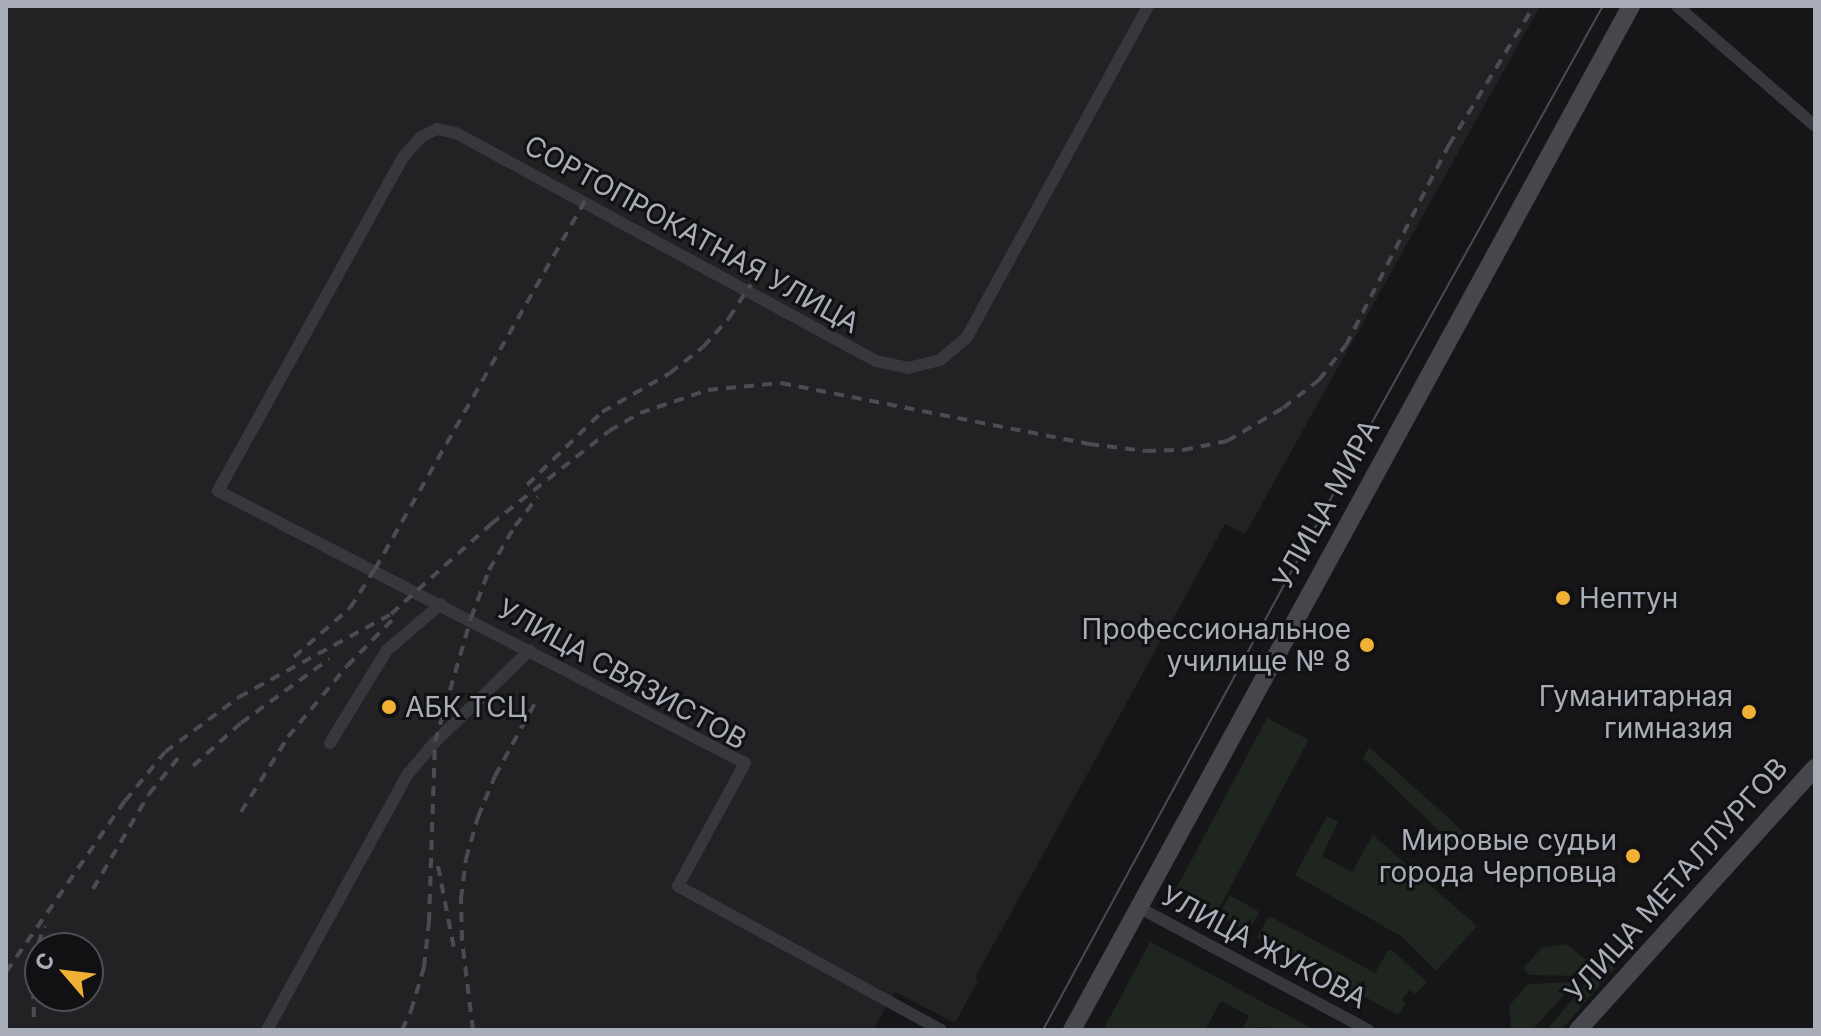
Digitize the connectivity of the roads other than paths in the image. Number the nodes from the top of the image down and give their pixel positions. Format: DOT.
graph roads {
  1 [pos="1148,6"];
  2 [pos="1631,6"];
  3 [pos="1677,6"];
  4 [pos="1815,126"];
  5 [pos="218,491"];
  6 [pos="441,604"];
  7 [pos="530,650"];
  8 [pos="330,743"];
  9 [pos="1815,768"];
  10 [pos="1138,907"];
  11 [pos="267,1030"];
  12 [pos="941,1030"];
  13 [pos="1072,1030"];
  14 [pos="1368,1030"];
  15 [pos="1578,1030"];
  1 -- 5 [label="street, СОРТОПРОКАТНАЯ УЛИЦА"];
  2 -- 10 [label="main road, УЛИЦА МИРА"];
  3 -- 4 [label="street"];
  5 -- 6 [label="street, УЛИЦА СВЯЗИСТОВ"];
  6 -- 7 [label="street, УЛИЦА СВЯЗИСТОВ"];
  6 -- 8 [label="street"];
  7 -- 11 [label="street"];
  7 -- 12 [label="street, УЛИЦА СВЯЗИСТОВ"];
  9 -- 15 [label="main road, УЛИЦА МЕТАЛЛУРГОВ"];
  10 -- 13 [label="main road, УЛИЦА МИРА"];
  10 -- 14 [label="street, УЛИЦА ЖУКОВА"];
}
